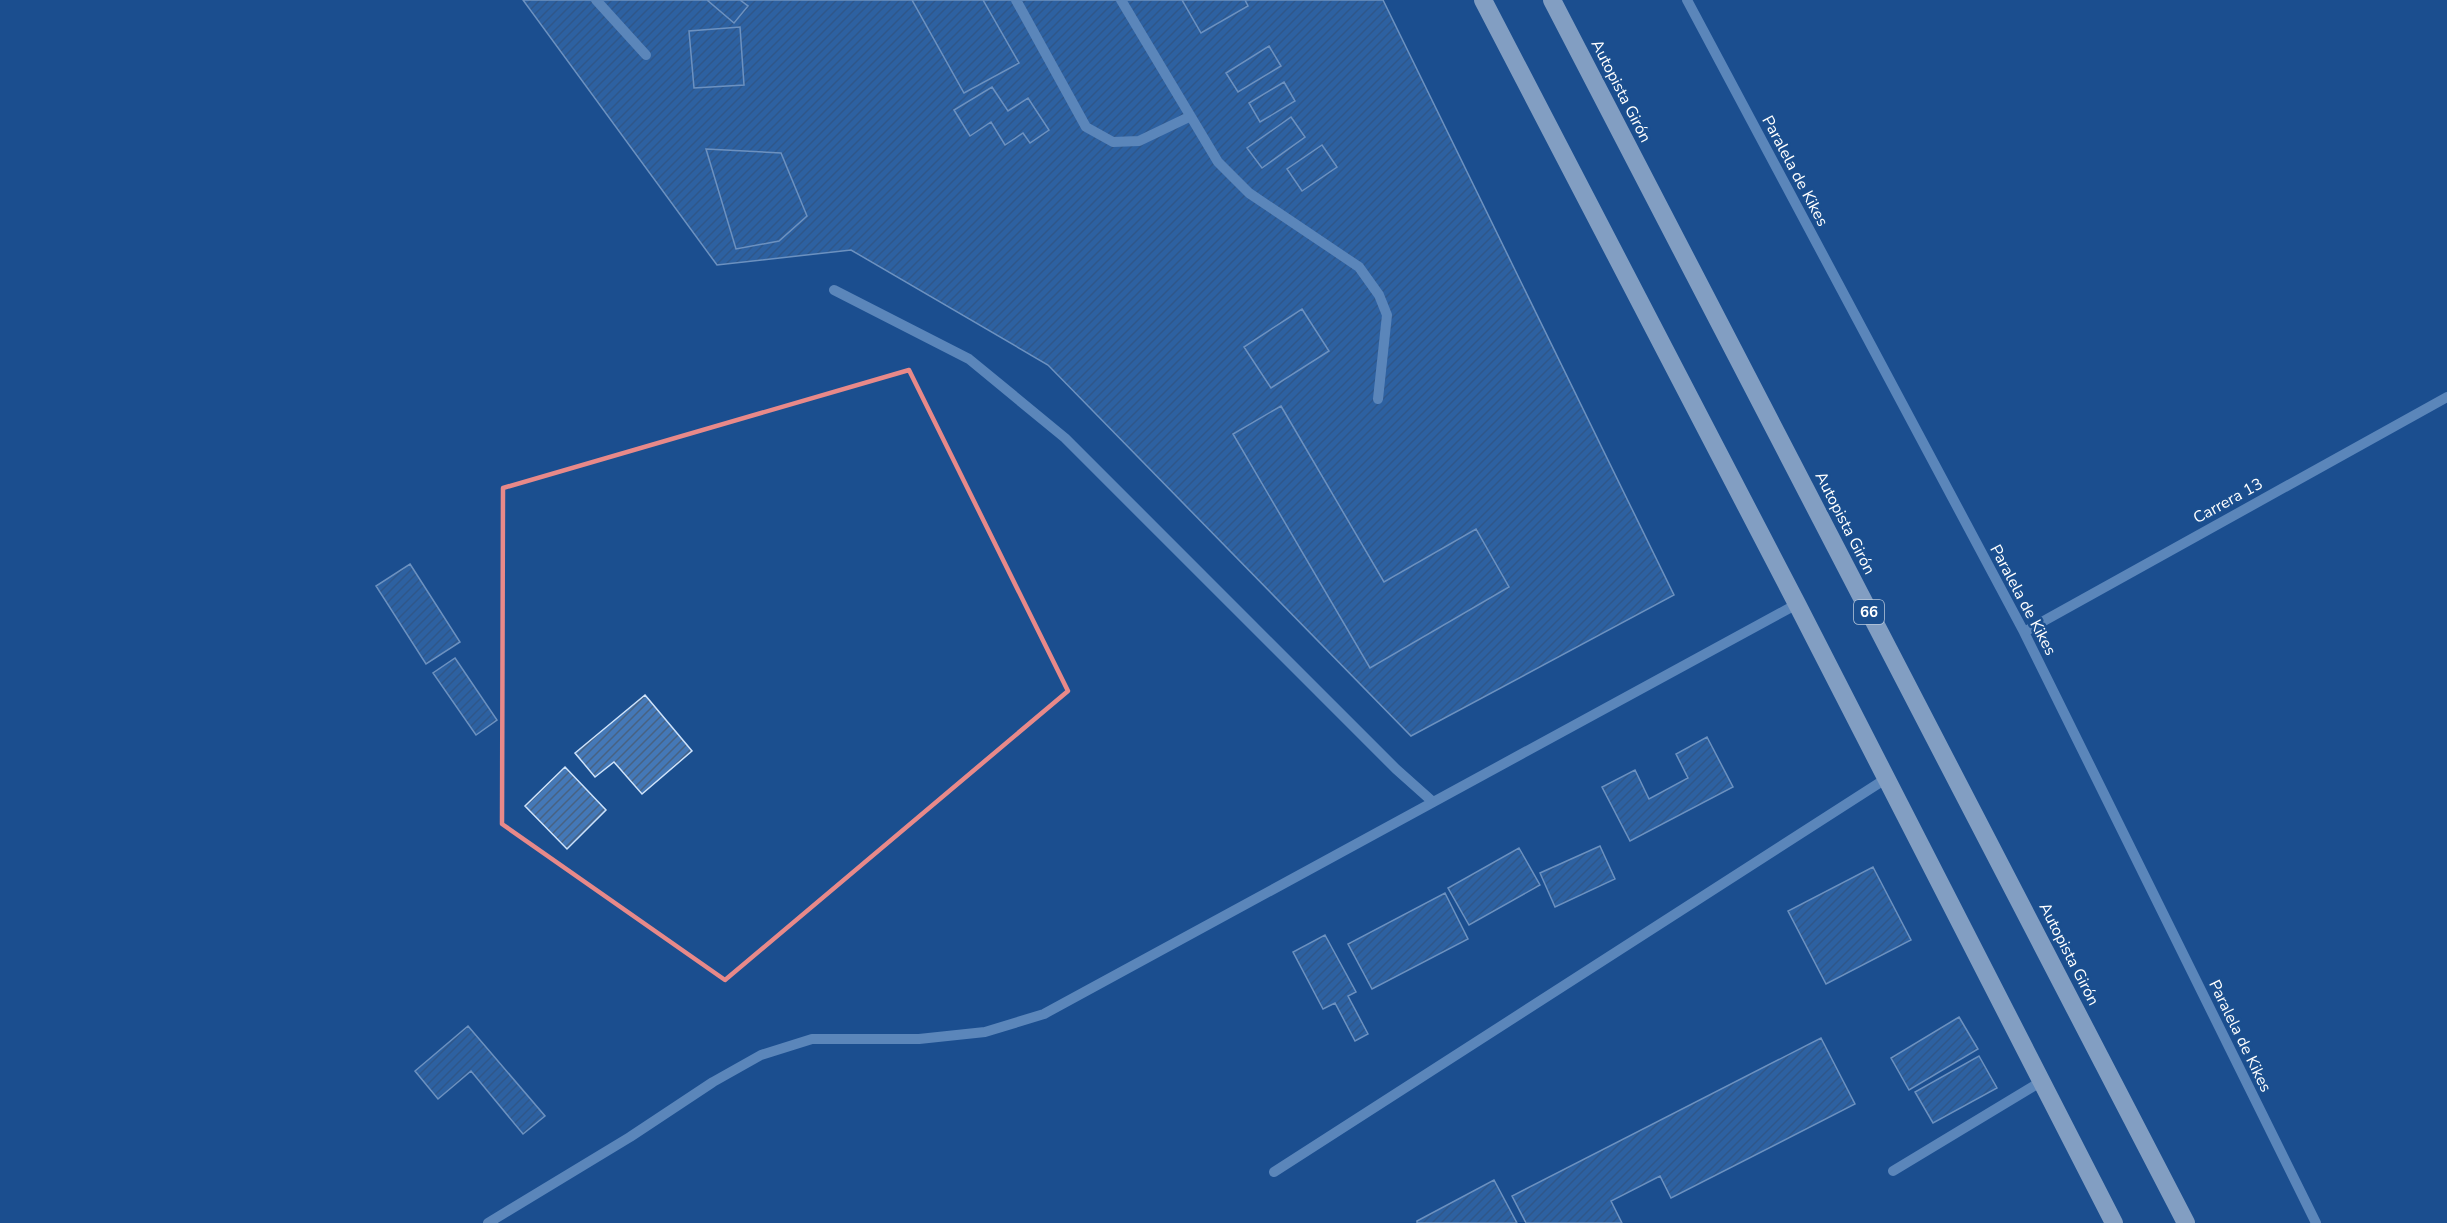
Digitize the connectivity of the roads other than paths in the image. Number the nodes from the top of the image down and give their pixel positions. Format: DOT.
graph roads {
  1 [pos="596,0"];
  2 [pos="1016,0"];
  3 [pos="1121,0"];
  4 [pos="1483,0"];
  5 [pos="1552,0"];
  6 [pos="1687,0"];
  7 [pos="646,55"];
  8 [pos="1189,117"];
  9 [pos="834,290"];
  10 [pos="2447,397"];
  11 [pos="1378,399"];
  12 [pos="1797,604"];
  13 [pos="2024,632"];
  14 [pos="1887,778"];
  15 [pos="1433,802"];
  16 [pos="2042,1081"];
  17 [pos="1893,1171"];
  18 [pos="1274,1172"];
  19 [pos="488,1223"];
  20 [pos="2114,1223"];
  21 [pos="2186,1223"];
  22 [pos="2316,1223"];
  1 -- 7 [label="street"];
  2 -- 8 [label="street"];
  3 -- 8 [label="street"];
  4 -- 12 [label="highway"];
  5 -- 21 [label="highway, Autopista Girón / 66"];
  6 -- 13 [label="street, Paralela de Kikes"];
  8 -- 11 [label="street"];
  9 -- 15 [label="street"];
  10 -- 13 [label="street, Carrera 13"];
  12 -- 14 [label="highway"];
  12 -- 15 [label="street"];
  13 -- 22 [label="street, Paralela de Kikes"];
  14 -- 16 [label="highway"];
  14 -- 18 [label="street"];
  15 -- 19 [label="street"];
  16 -- 17 [label="street"];
  16 -- 20 [label="highway"];
}
